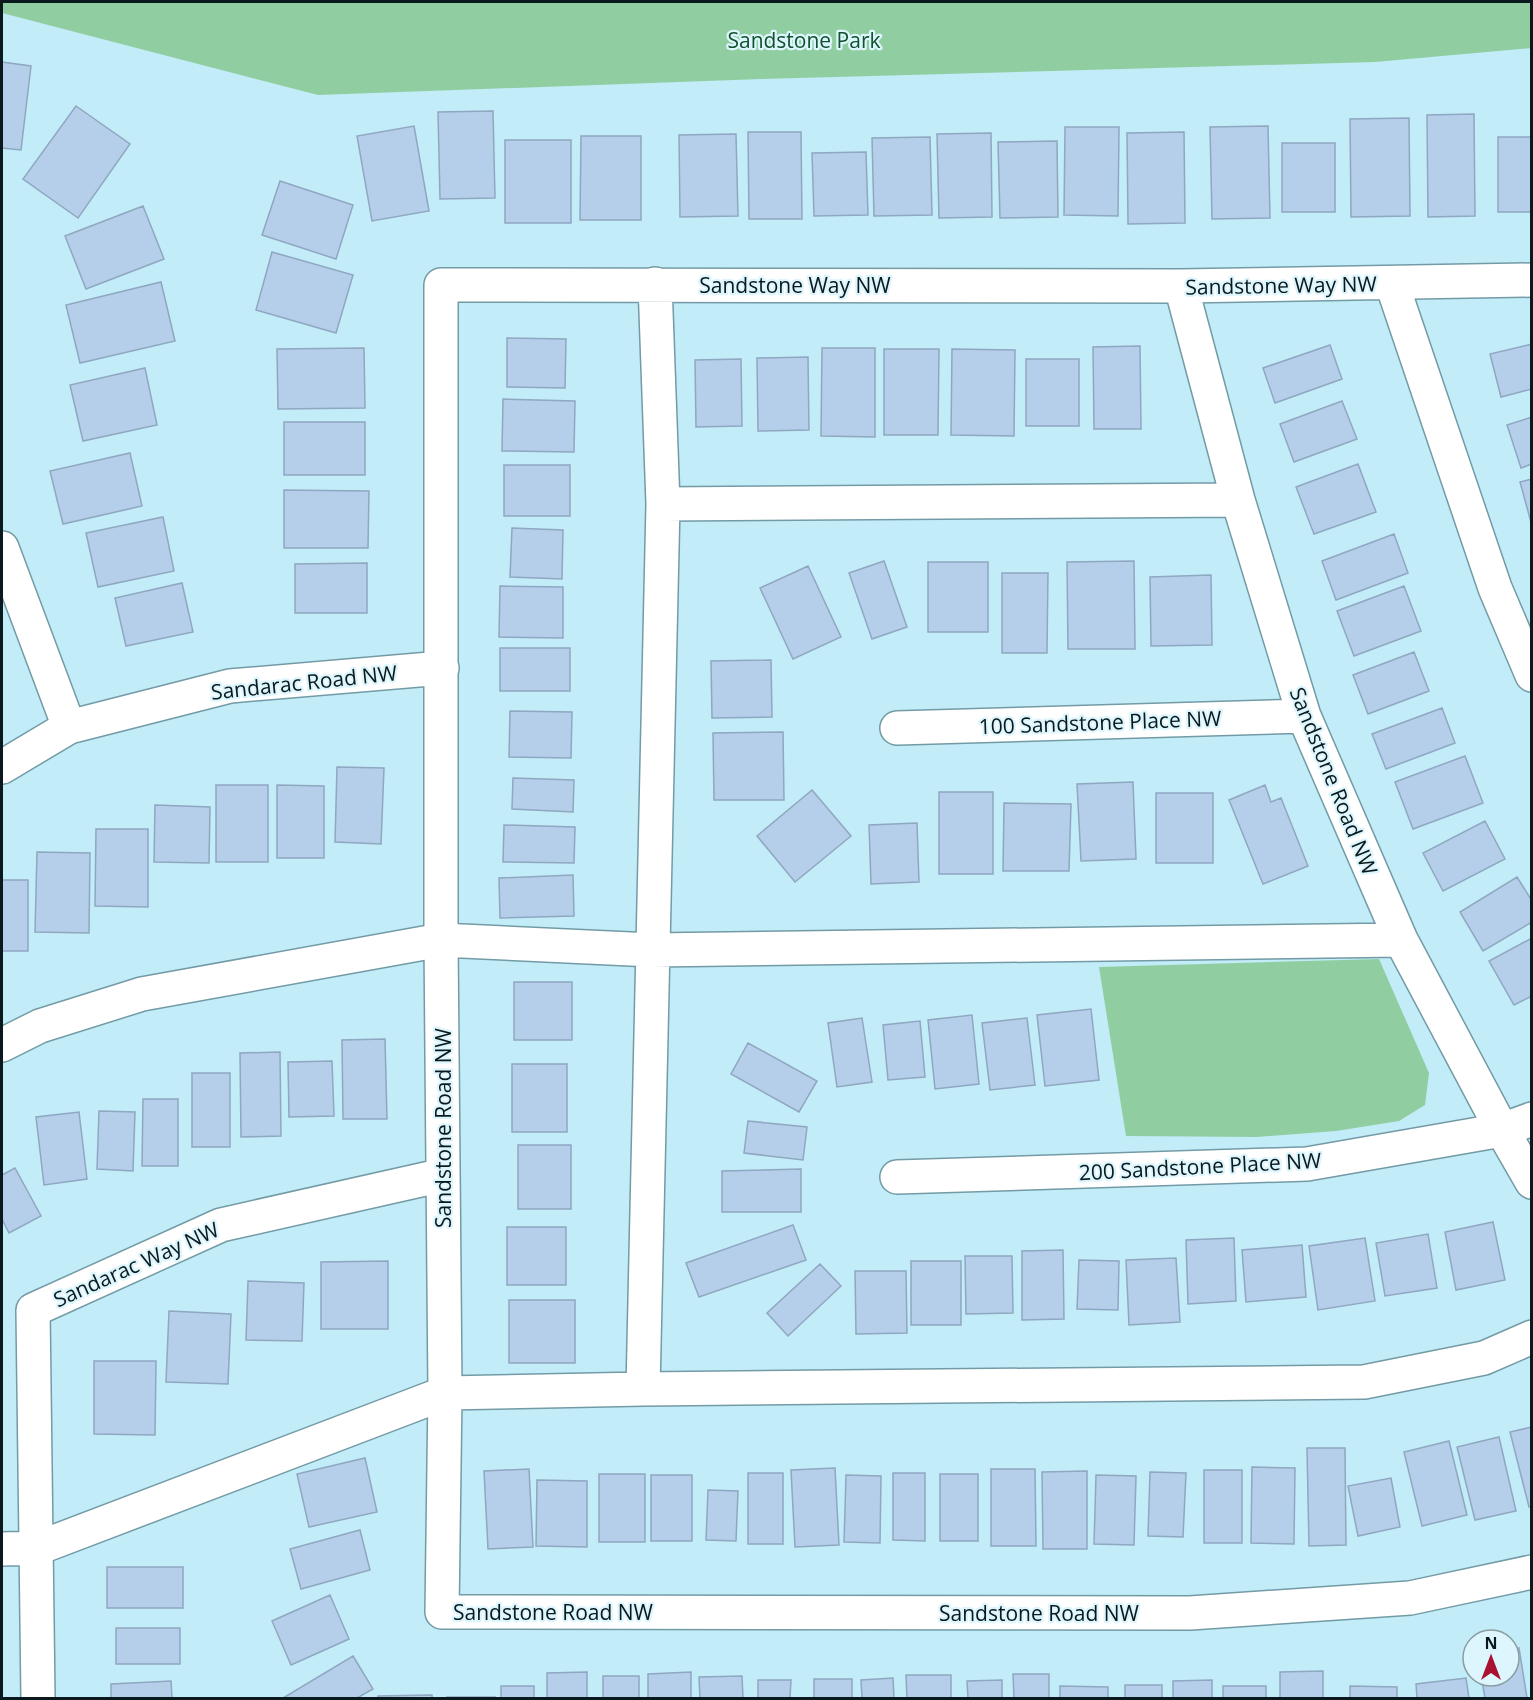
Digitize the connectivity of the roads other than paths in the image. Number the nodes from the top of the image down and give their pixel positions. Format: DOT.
graph roads {
  1 [pos="1532,280"];
  2 [pos="655,284"];
  3 [pos="1392,284"];
  4 [pos="1181,286"];
  5 [pos="1238,500"];
  6 [pos="663,504"];
  7 [pos="2,548"];
  8 [pos="442,668"];
  9 [pos="1532,675"];
  10 [pos="1304,716"];
  11 [pos="69,727"];
  12 [pos="897,728"];
  13 [pos="2,766"];
  14 [pos="441,940"];
  15 [pos="1401,940"];
  16 [pos="652,950"];
  17 [pos="2,1045"];
  18 [pos="1517,1125"];
  19 [pos="443,1175"];
  20 [pos="897,1177"];
  21 [pos="1532,1182"];
  22 [pos="1532,1337"];
  23 [pos="643,1389"];
  24 [pos="445,1393"];
  25 [pos="38,1548"];
  26 [pos="2,1549"];
  27 [pos="1532,1572"];
  28 [pos="39,1698"];
  1 -- 3 [label="street, Sandstone Way NW"];
  2 -- 4 [label="street, Sandstone Way NW"];
  2 -- 6 [label="street"];
  2 -- 8 [label="street, Sandstone Way NW"];
  3 -- 4 [label="street, Sandstone Way NW"];
  3 -- 9 [label="street"];
  4 -- 5 [label="street, Sandstone Road NW"];
  5 -- 6 [label="street"];
  5 -- 10 [label="street, Sandstone Road NW"];
  6 -- 16 [label="street"];
  7 -- 11 [label="street"];
  8 -- 11 [label="street, Sandarac Road NW"];
  8 -- 14 [label="street, Sandstone Road NW"];
  10 -- 12 [label="street, 100 Sandstone Place NW"];
  10 -- 15 [label="street, Sandstone Road NW"];
  11 -- 13 [label="street, Sandarac Road NW"];
  14 -- 16 [label="street"];
  14 -- 17 [label="street"];
  14 -- 19 [label="street, Sandstone Road NW"];
  15 -- 16 [label="street"];
  15 -- 18 [label="street, Sandstone Road NW"];
  16 -- 23 [label="street"];
  18 -- 20 [label="street, 200 Sandstone Place NW"];
  18 -- 21 [label="street, Sandstone Road NW"];
  19 -- 24 [label="street, Sandstone Road NW"];
  19 -- 25 [label="street, Sandarac Way NW"];
  22 -- 23 [label="street"];
  23 -- 24 [label="street"];
  24 -- 25 [label="street"];
  24 -- 27 [label="street, Sandstone Road NW"];
  25 -- 26 [label="street"];
  25 -- 28 [label="street, Sandarac Way NW"];
}
